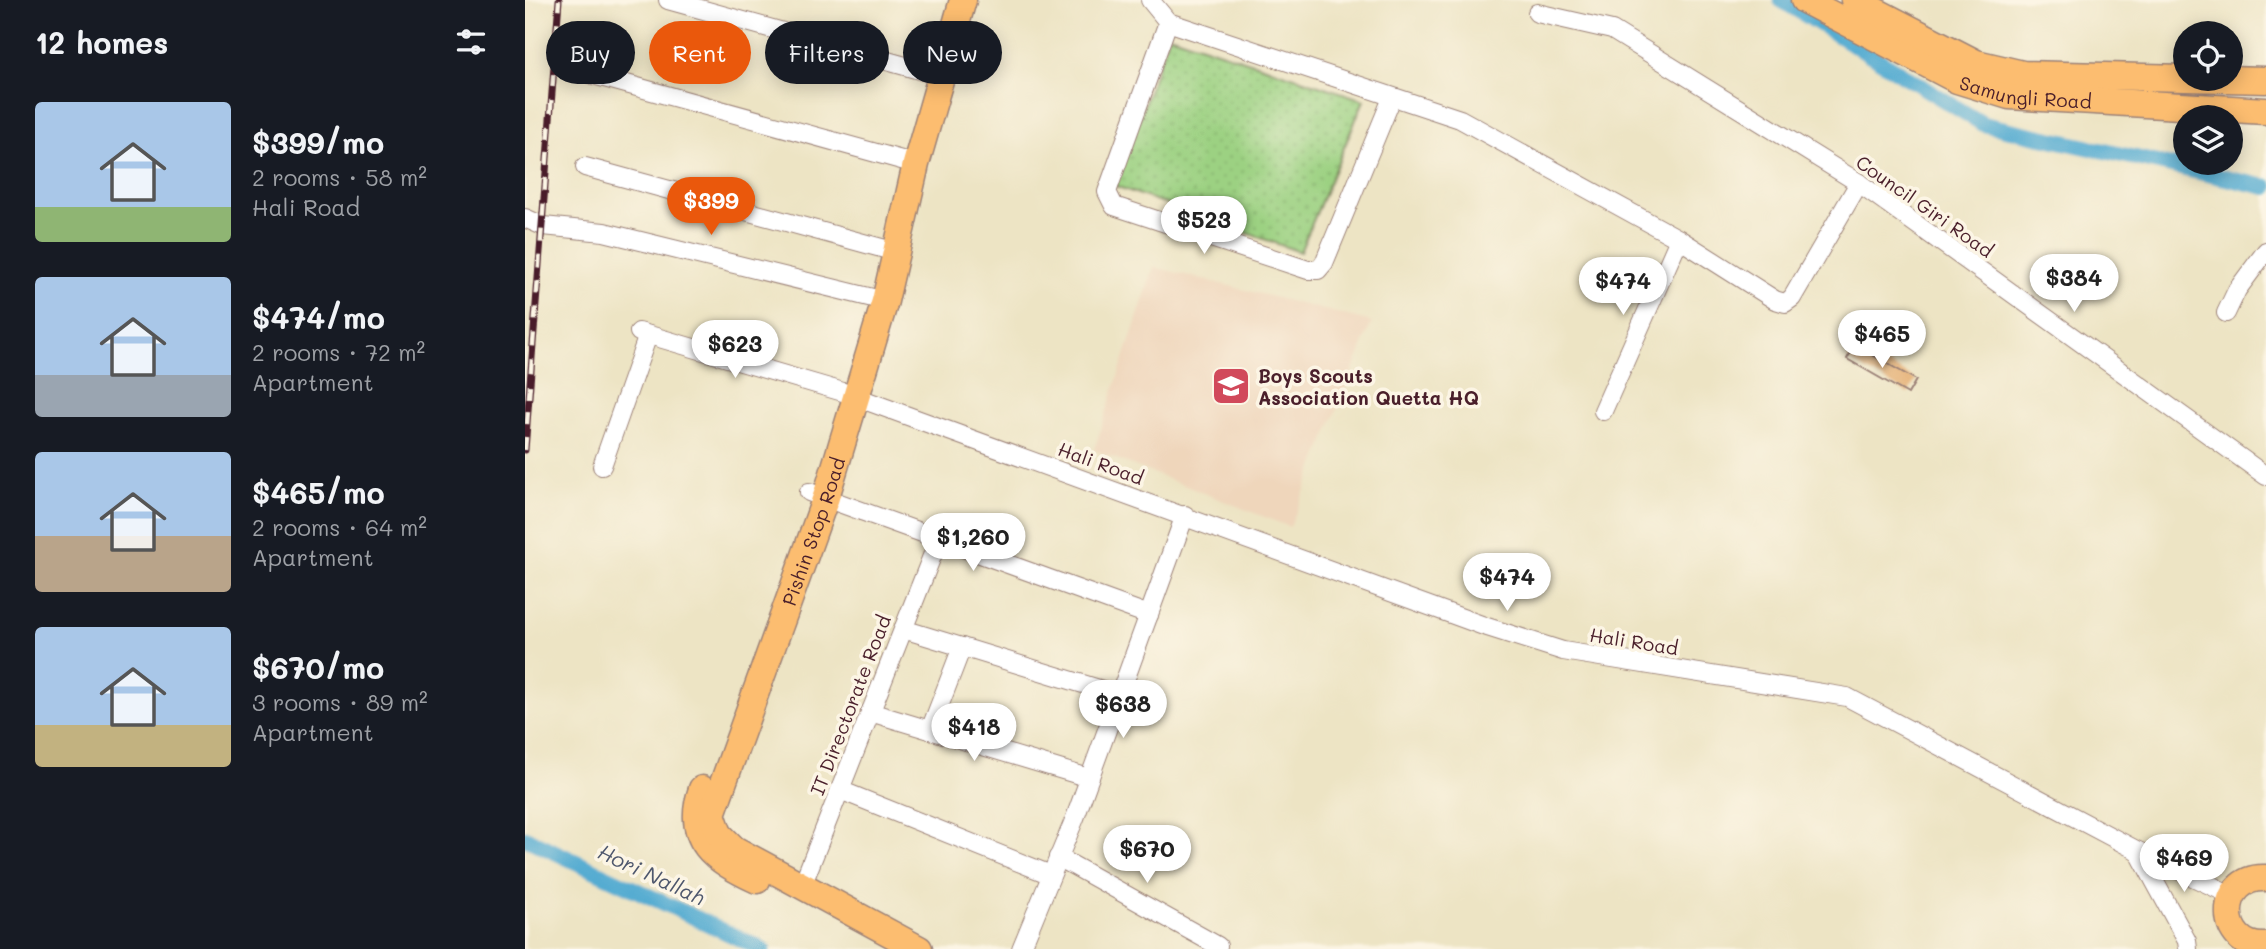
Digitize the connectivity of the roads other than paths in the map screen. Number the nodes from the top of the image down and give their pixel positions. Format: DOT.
graph roads {
  1 [pos="668,0"];
  2 [pos="951,0"];
  3 [pos="963,0"];
  4 [pos="1150,0"];
  5 [pos="1804,0"];
  6 [pos="1854,0"];
  7 [pos="1537,13"];
  8 [pos="947,21"];
  9 [pos="955,21"];
  10 [pos="1168,22"];
  11 [pos="903,66"];
  12 [pos="2266,80"];
  13 [pos="626,84"];
  14 [pos="933,84"];
  15 [pos="1392,98"];
  16 [pos="2266,111"];
  17 [pos="911,163"];
  18 [pos="585,167"];
  19 [pos="1859,183"];
  20 [pos="525,218"];
  21 [pos="1679,239"];
  22 [pos="891,250"];
  23 [pos="2266,250"];
  24 [pos="879,300"];
  25 [pos="2226,313"];
  26 [pos="849,394"];
  27 [pos="1603,411"];
  28 [pos="602,466"];
  29 [pos="2266,476"];
  30 [pos="818,495"];
  31 [pos="1185,515"];
  32 [pos="938,541"];
  33 [pos="1149,615"];
  34 [pos="903,629"];
  35 [pos="962,647"];
  36 [pos="1119,695"];
  37 [pos="870,712"];
  38 [pos="930,730"];
  39 [pos="1089,778"];
  40 [pos="840,790"];
  41 [pos="2138,851"];
  42 [pos="1058,858"];
  43 [pos="1051,875"];
  44 [pos="2265,876"];
  45 [pos="802,886"];
  46 [pos="2231,895"];
  47 [pos="2233,942"];
  48 [pos="1218,946"];
  49 [pos="2263,947"];
  50 [pos="884,949"];
  51 [pos="919,949"];
  52 [pos="1021,949"];
  53 [pos="2188,949"];
  1 -- 11 [label="street"];
  2 -- 8 [label="main road, Pishin Stop Road"];
  3 -- 9 [label="main road, Pishin Stop Road"];
  4 -- 10 [label="street"];
  5 -- 16 [label="main road, Samungli Road"];
  6 -- 12 [label="main road, Samungli Road"];
  7 -- 19 [label="street, Council Giri Road"];
  10 -- 15 [label="street"];
  10 -- 15 [label="street"];
  13 -- 17 [label="street"];
  14 -- 17 [label="main road, Pishin Stop Road"];
  15 -- 21 [label="street"];
  17 -- 22 [label="main road, Pishin Stop Road"];
  18 -- 22 [label="street"];
  19 -- 21 [label="street"];
  19 -- 29 [label="street, Council Giri Road"];
  20 -- 24 [label="street"];
  21 -- 27 [label="street"];
  22 -- 24 [label="main road, Pishin Stop Road"];
  23 -- 25 [label="street"];
  24 -- 26 [label="main road, Pishin Stop Road"];
  26 -- 28 [label="street, Hali Road"];
  26 -- 30 [label="main road, Pishin Stop Road"];
  26 -- 31 [label="street, Hali Road"];
  30 -- 32 [label="street"];
  30 -- 45 [label="main road, Pishin Stop Road"];
  30 -- 50 [label="main road, Pishin Stop Road"];
  31 -- 33 [label="street"];
  31 -- 41 [label="street, Hali Road"];
  32 -- 33 [label="street"];
  32 -- 34 [label="street, IT Directorate Road"];
  33 -- 36 [label="street"];
  34 -- 35 [label="street"];
  34 -- 37 [label="street, IT Directorate Road"];
  35 -- 36 [label="street"];
  35 -- 38 [label="street"];
  36 -- 39 [label="street"];
  37 -- 38 [label="street"];
  37 -- 40 [label="street, IT Directorate Road"];
  38 -- 39 [label="street"];
  39 -- 42 [label="street"];
  40 -- 43 [label="street"];
  40 -- 45 [label="street, IT Directorate Road"];
  41 -- 46 [label="street, Hali Road"];
  41 -- 53 [label="street"];
  42 -- 43 [label="street"];
  42 -- 48 [label="street"];
  43 -- 52 [label="street"];
  44 -- 46 [label="main road"];
  45 -- 51 [label="main road, Pishin Stop Road"];
  46 -- 47 [label="main road"];
  47 -- 49 [label="main road"];
}
